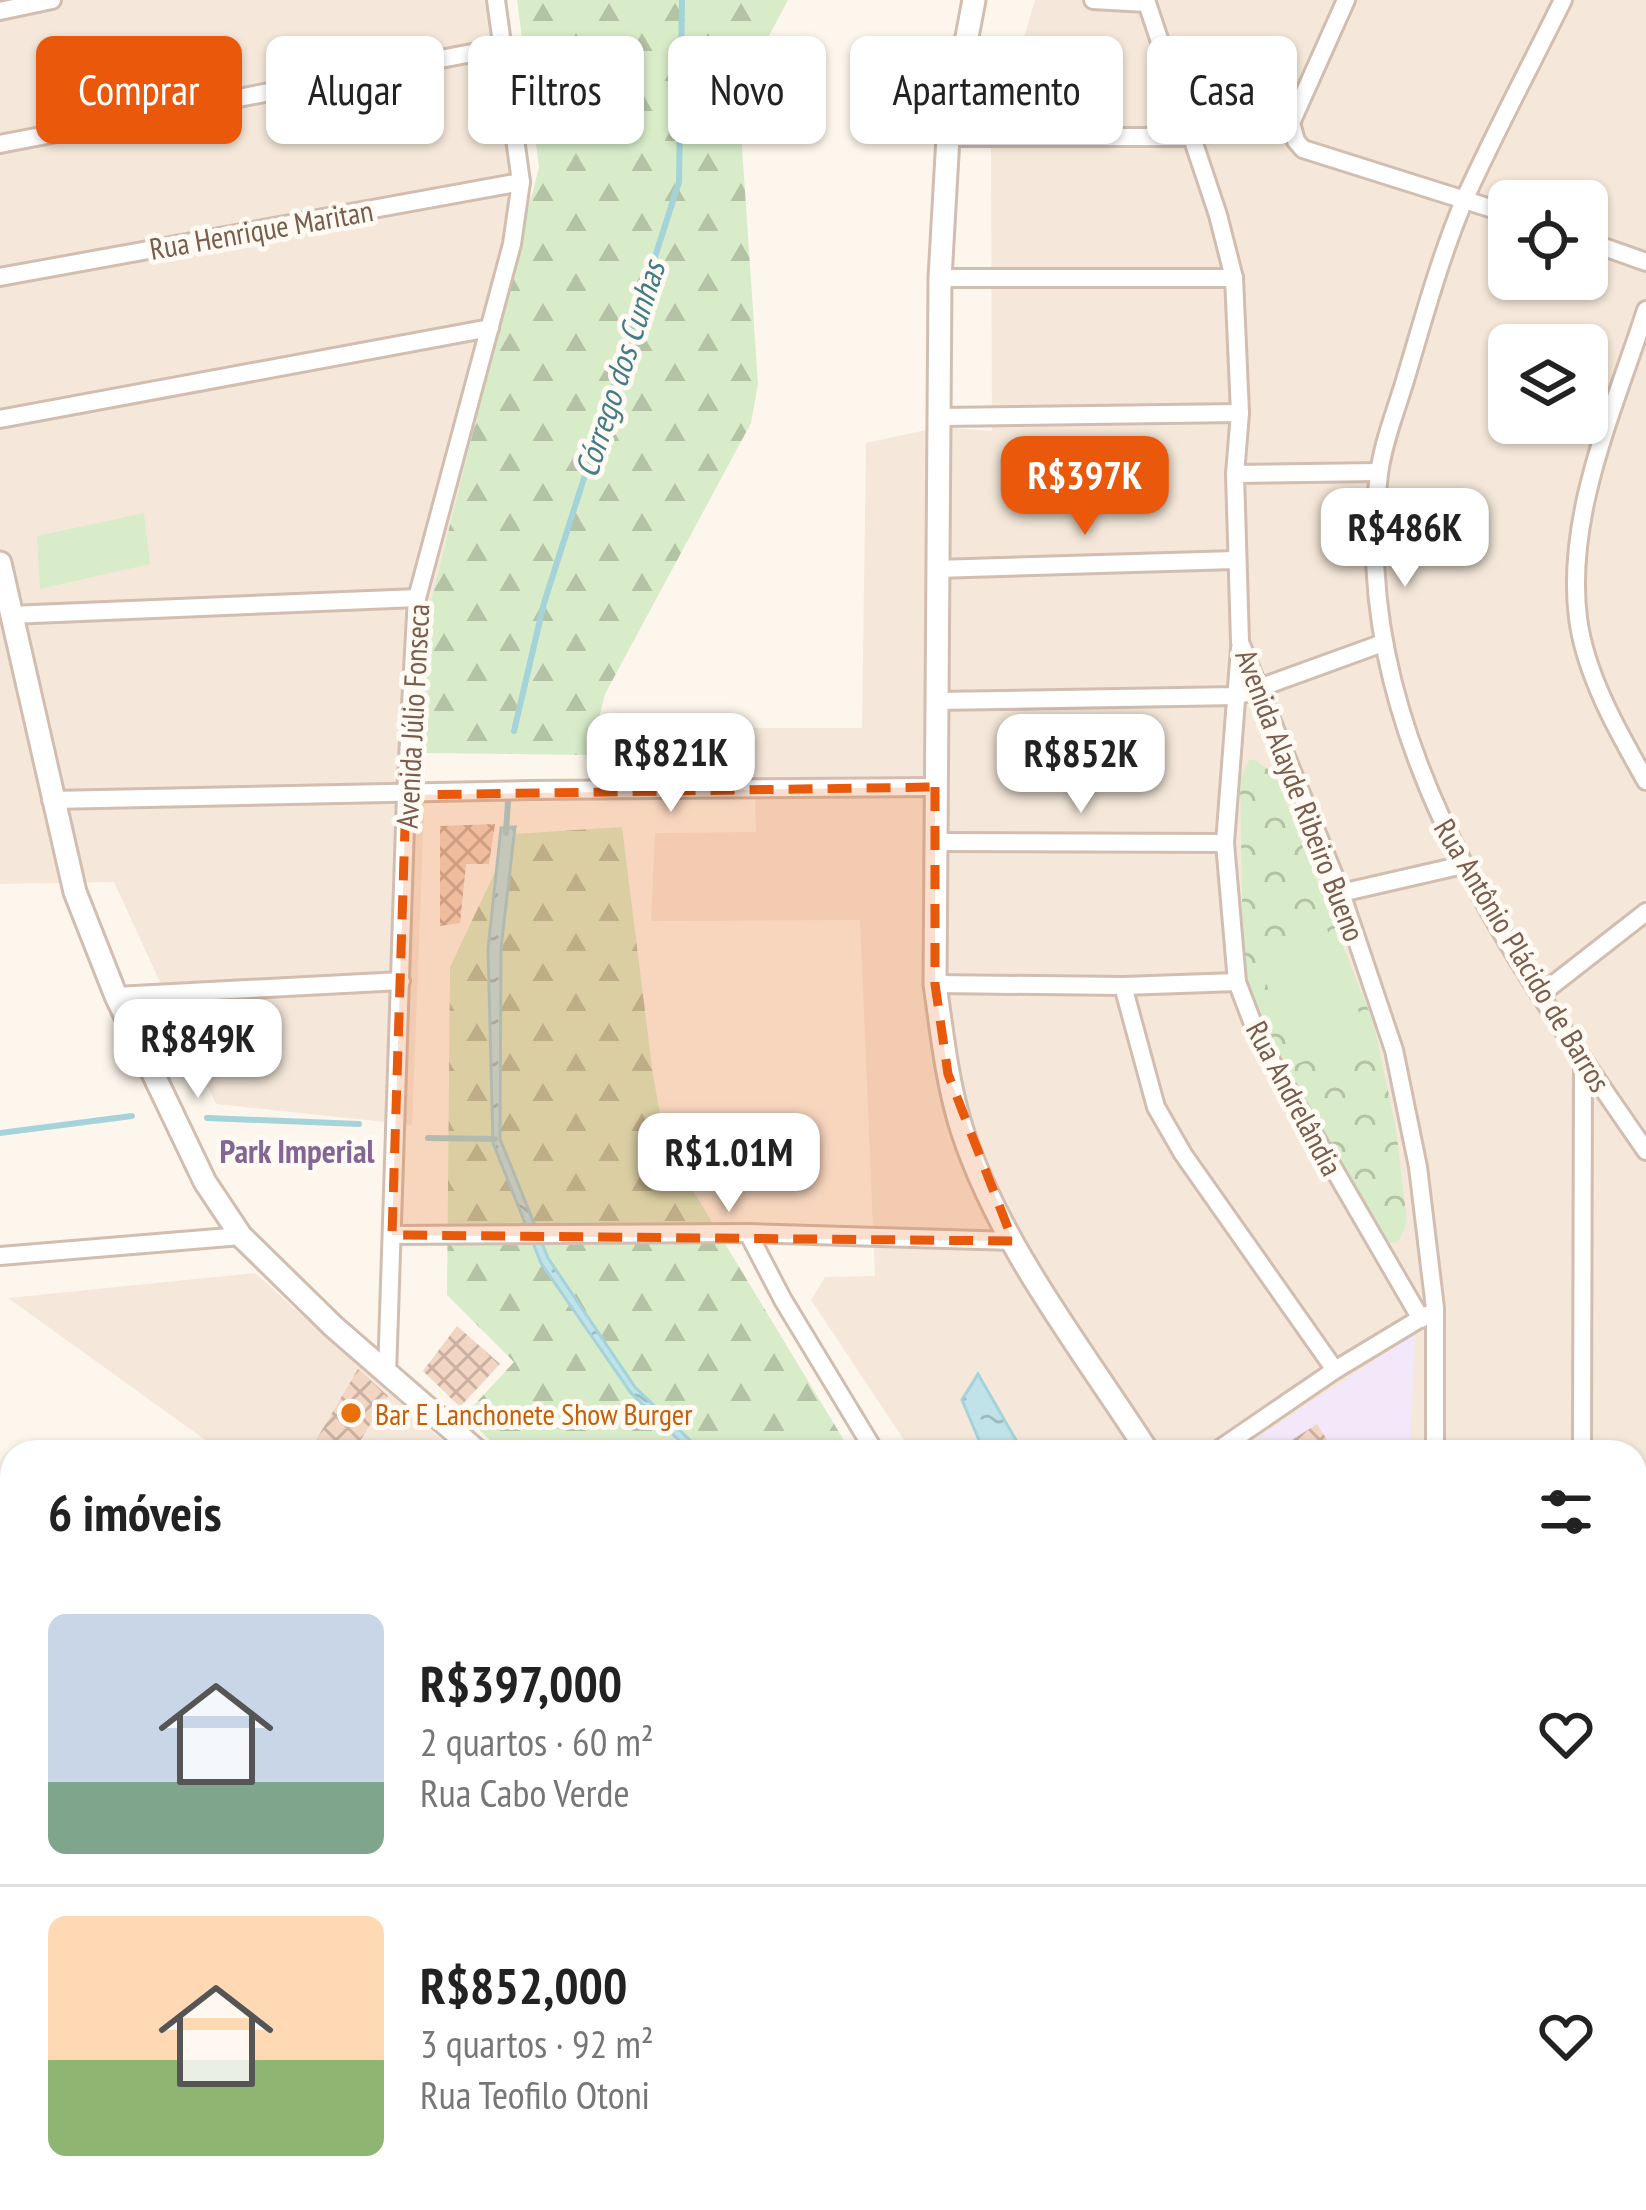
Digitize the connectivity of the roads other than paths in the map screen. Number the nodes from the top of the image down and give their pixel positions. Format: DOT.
graph roads {
  1 [pos="52,0"];
  2 [pos="496,0"];
  3 [pos="974,0"];
  4 [pos="1093,0"];
  5 [pos="1346,0"];
  6 [pos="1563,0"];
  7 [pos="1146,2"];
  8 [pos="0,10"];
  9 [pos="501,36"];
  10 [pos="967,36"];
  11 [pos="1157,36"];
  12 [pos="468,53"];
  13 [pos="516,144"];
  14 [pos="948,144"];
  15 [pos="1193,144"];
  16 [pos="0,145"];
  17 [pos="521,182"];
  18 [pos="1465,199"];
  19 [pos="1488,207"];
  20 [pos="1608,248"];
  21 [pos="1646,262"];
  22 [pos="0,277"];
  23 [pos="940,278"];
  24 [pos="1234,278"];
  25 [pos="1646,310"];
  26 [pos="490,328"];
  27 [pos="1240,413"];
  28 [pos="940,417"];
  29 [pos="0,419"];
  30 [pos="1379,472"];
  31 [pos="1235,474"];
  32 [pos="1236,560"];
  33 [pos="0,563"];
  34 [pos="936,569"];
  35 [pos="417,598"];
  36 [pos="10,615"];
  37 [pos="1240,642"];
  38 [pos="1383,643"];
  39 [pos="1259,691"];
  40 [pos="1237,696"];
  41 [pos="936,701"];
  42 [pos="1646,781"];
  43 [pos="935,788"];
  44 [pos="406,795"];
  45 [pos="51,800"];
  46 [pos="937,842"];
  47 [pos="1225,843"];
  48 [pos="1463,866"];
  49 [pos="1341,893"];
  50 [pos="1646,912"];
  51 [pos="401,981"];
  52 [pos="1238,982"];
  53 [pos="935,984"];
  54 [pos="1123,986"];
  55 [pos="1541,994"];
  56 [pos="116,996"];
  57 [pos="1583,1061"];
  58 [pos="1646,1151"];
  59 [pos="748,1233"];
  60 [pos="392,1235"];
  61 [pos="241,1237"];
  62 [pos="1012,1241"];
  63 [pos="0,1256"];
  64 [pos="1428,1313"];
  65 [pos="1335,1370"];
  66 [pos="387,1375"];
  67 [pos="464,1440"];
  68 [pos="867,1440"];
  69 [pos="1140,1440"];
  70 [pos="1233,1440"];
  71 [pos="1434,1440"];
  72 [pos="1582,1440"];
  1 -- 8 [label="street"];
  2 -- 9 [label="street, Avenida Júlio Fonseca"];
  3 -- 10 [label="street"];
  4 -- 7 [label="street"];
  5 -- 18 [label="street"];
  6 -- 18 [label="street, Rua Antônio Plácido de Barros"];
  7 -- 11 [label="street, Avenida Alayde Ribeiro Bueno"];
  12 -- 16 [label="street"];
  13 -- 17 [label="street, Avenida Júlio Fonseca"];
  14 -- 23 [label="street"];
  15 -- 24 [label="street, Avenida Alayde Ribeiro Bueno"];
  17 -- 22 [label="street, Rua Henrique Maritan"];
  17 -- 26 [label="street, Avenida Júlio Fonseca"];
  18 -- 19 [label="street"];
  18 -- 30 [label="street, Rua Antônio Plácido de Barros"];
  20 -- 21 [label="street"];
  23 -- 24 [label="street"];
  23 -- 28 [label="street"];
  24 -- 27 [label="street, Avenida Alayde Ribeiro Bueno"];
  25 -- 42 [label="street"];
  26 -- 29 [label="street"];
  26 -- 35 [label="street, Avenida Júlio Fonseca"];
  27 -- 28 [label="street"];
  27 -- 31 [label="street, Avenida Alayde Ribeiro Bueno"];
  28 -- 34 [label="street"];
  30 -- 31 [label="street"];
  30 -- 38 [label="street, Rua Antônio Plácido de Barros"];
  31 -- 32 [label="street, Avenida Alayde Ribeiro Bueno"];
  32 -- 34 [label="street"];
  32 -- 37 [label="street, Avenida Alayde Ribeiro Bueno"];
  33 -- 36 [label="street"];
  34 -- 41 [label="street"];
  35 -- 36 [label="street"];
  35 -- 44 [label="street, Avenida Júlio Fonseca"];
  36 -- 45 [label="street"];
  37 -- 39 [label="street, Avenida Alayde Ribeiro Bueno"];
  37 -- 40 [label="street, Rua Andrelândia"];
  38 -- 39 [label="street"];
  38 -- 48 [label="street, Rua Antônio Plácido de Barros"];
  39 -- 40 [label="street"];
  39 -- 49 [label="street, Avenida Alayde Ribeiro Bueno"];
  40 -- 41 [label="street"];
  40 -- 47 [label="street, Rua Andrelândia"];
  41 -- 43 [label="street"];
  43 -- 44 [label="street"];
  43 -- 46 [label="street"];
  44 -- 45 [label="street"];
  44 -- 51 [label="street, Avenida Júlio Fonseca"];
  45 -- 56 [label="street"];
  46 -- 47 [label="street"];
  46 -- 53 [label="street"];
  47 -- 52 [label="street, Rua Andrelândia"];
  48 -- 49 [label="street"];
  48 -- 55 [label="street, Rua Antônio Plácido de Barros"];
  49 -- 64 [label="street, Avenida Alayde Ribeiro Bueno"];
  50 -- 55 [label="street"];
  51 -- 56 [label="street"];
  51 -- 60 [label="street, Avenida Júlio Fonseca"];
  52 -- 54 [label="street"];
  52 -- 64 [label="street, Rua Andrelândia"];
  53 -- 54 [label="street"];
  53 -- 62 [label="street"];
  54 -- 65 [label="street"];
  55 -- 57 [label="street, Rua Antônio Plácido de Barros"];
  56 -- 61 [label="street"];
  57 -- 58 [label="street, Rua Antônio Plácido de Barros"];
  57 -- 72 [label="street"];
  59 -- 60 [label="street"];
  59 -- 62 [label="street"];
  59 -- 68 [label="street"];
  60 -- 66 [label="street, Avenida Júlio Fonseca"];
  61 -- 63 [label="street"];
  61 -- 66 [label="street"];
  62 -- 69 [label="street"];
  64 -- 65 [label="street"];
  64 -- 71 [label="street, Avenida Alayde Ribeiro Bueno"];
  65 -- 70 [label="street"];
  66 -- 67 [label="street"];
}
